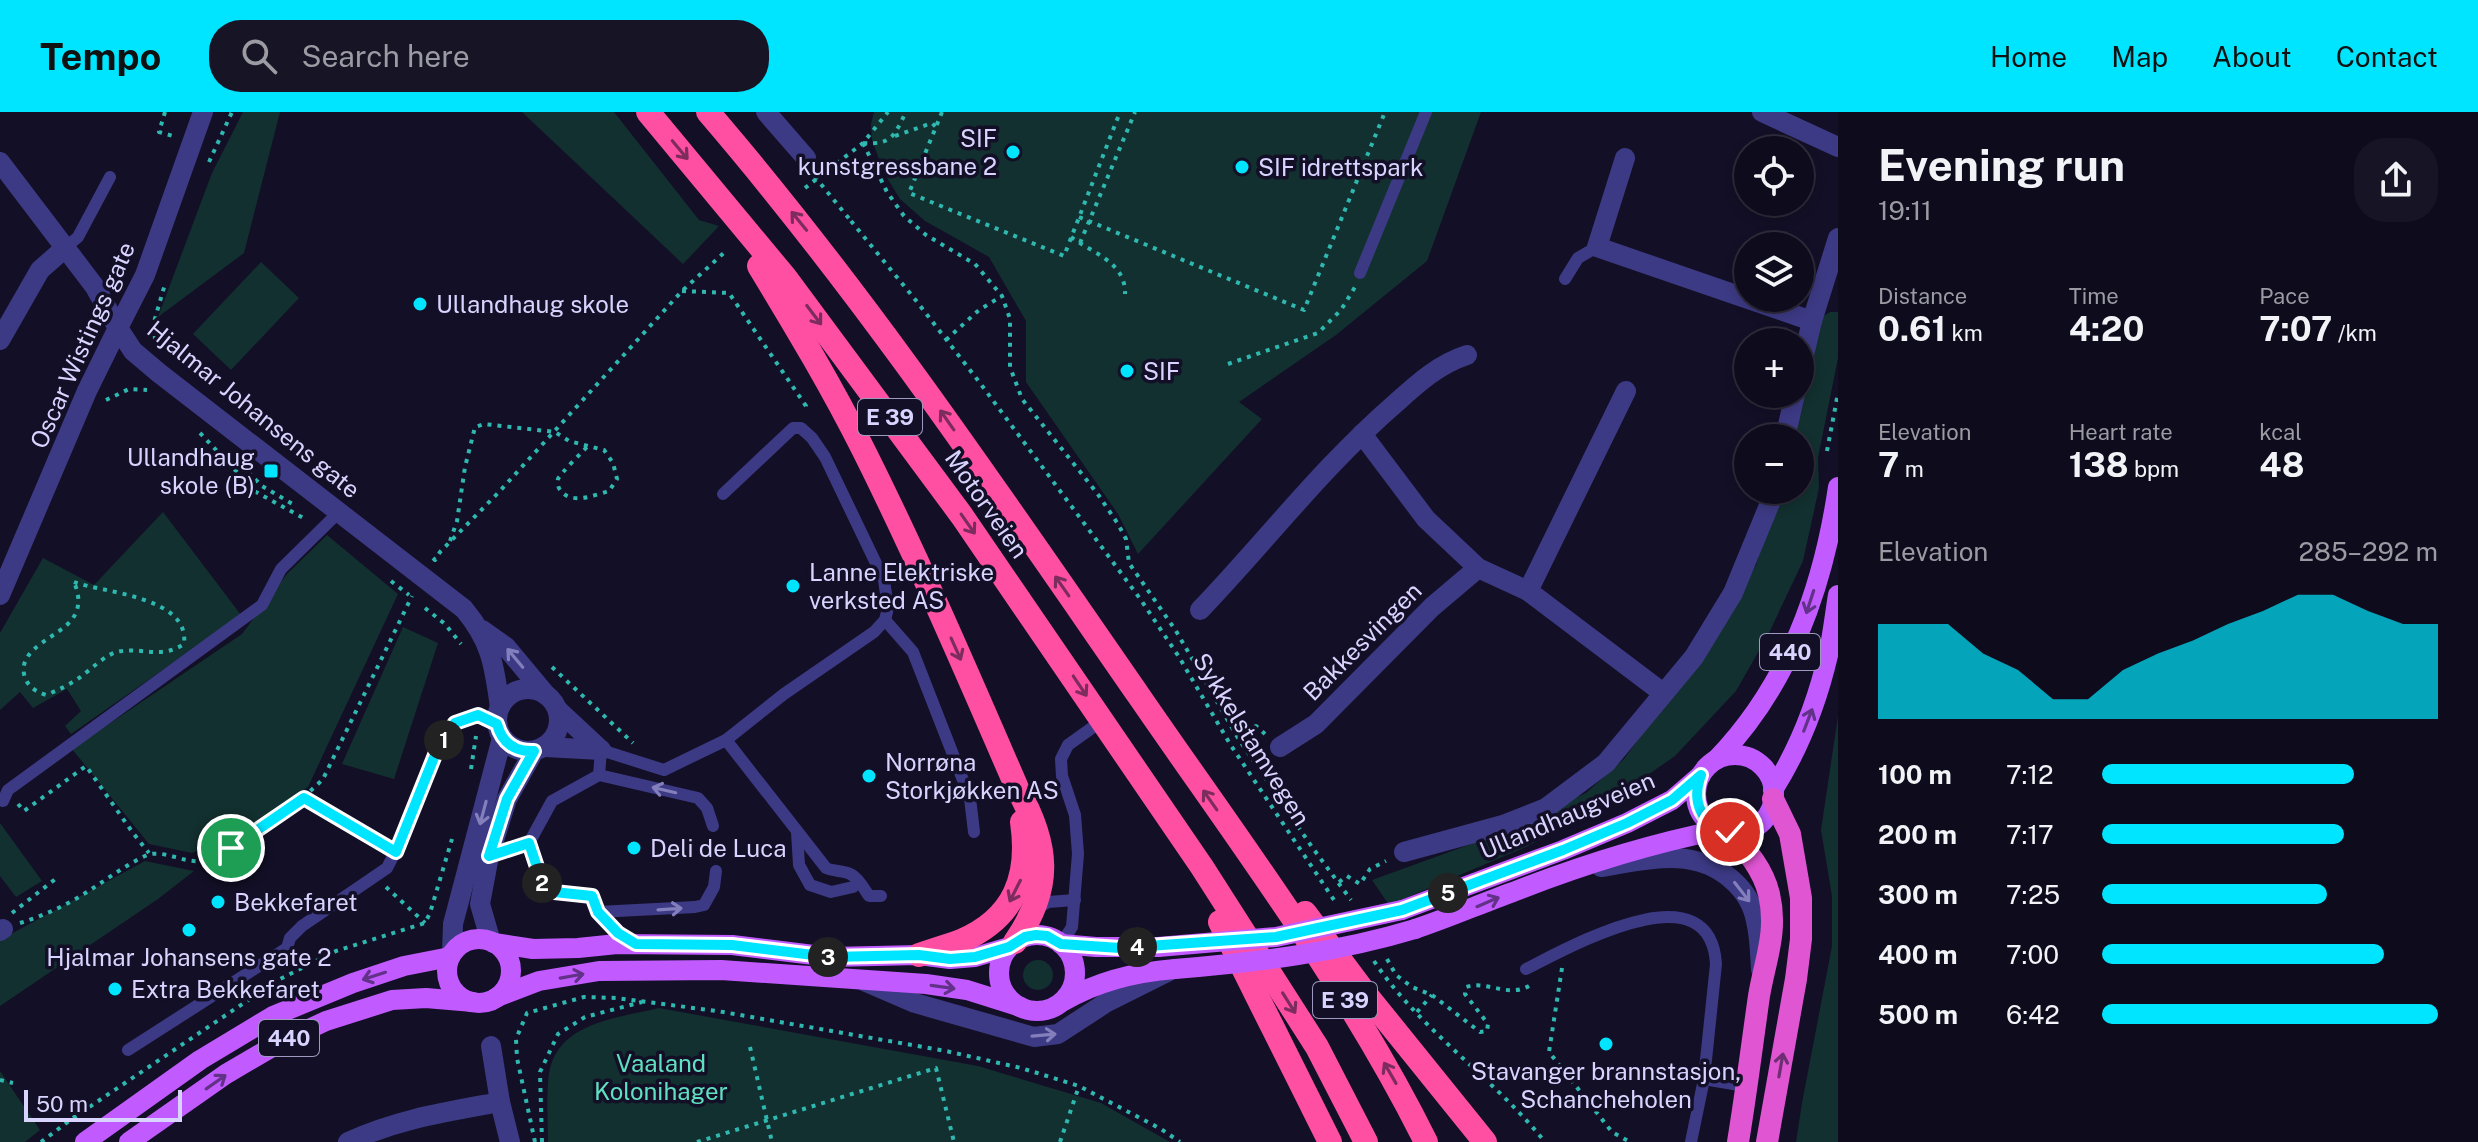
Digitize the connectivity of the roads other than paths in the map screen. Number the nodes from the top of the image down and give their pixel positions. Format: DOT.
graph roads {
  1 [pos="203,112"];
  2 [pos="648,112"];
  3 [pos="708,112"];
  4 [pos="766,112"];
  5 [pos="1426,112"];
  6 [pos="1762,112"];
  7 [pos="1838,147"];
  8 [pos="1625,158"];
  9 [pos="804,159"];
  10 [pos="0,162"];
  11 [pos="110,177"];
  12 [pos="713,188"];
  13 [pos="1838,238"];
  14 [pos="1597,247"];
  15 [pos="65,248"];
  16 [pos="1360,273"];
  17 [pos="1565,279"];
  18 [pos="1832,285"];
  19 [pos="1812,321"];
  20 [pos="118,328"];
  21 [pos="1810,328"];
  22 [pos="0,340"];
  23 [pos="1467,355"];
  24 [pos="1626,391"];
  25 [pos="1362,434"];
  26 [pos="1838,487"];
  27 [pos="723,494"];
  28 [pos="1770,504"];
  29 [pos="340,511"];
  30 [pos="1478,568"];
  31 [pos="1528,591"];
  32 [pos="0,595"];
  33 [pos="1838,595"];
  34 [pos="1200,610"];
  35 [pos="885,620"];
  36 [pos="479,628"];
  37 [pos="1663,693"];
  38 [pos="552,702"];
  39 [pos="1103,720"];
  40 [pos="500,723"];
  41 [pos="726,740"];
  42 [pos="1280,747"];
  43 [pos="540,749"];
  44 [pos="601,750"];
  45 [pos="1717,759"];
  46 [pos="599,775"];
  47 [pos="1701,775"];
  48 [pos="1017,788"];
  49 [pos="1773,794"];
  50 [pos="5,796"];
  51 [pos="713,826"];
  52 [pos="797,831"];
  53 [pos="1725,831"];
  54 [pos="974,832"];
  55 [pos="529,843"];
  56 [pos="1404,852"];
  57 [pos="489,856"];
  58 [pos="1254,864"];
  59 [pos="1202,867"];
  60 [pos="716,871"];
  61 [pos="1565,873"];
  62 [pos="853,887"];
  63 [pos="881,896"];
  64 [pos="1075,900"];
  65 [pos="1034,910"];
  66 [pos="598,912"];
  67 [pos="492,942"];
  68 [pos="636,944"];
  69 [pos="1061,944"];
  70 [pos="1012,945"];
  71 [pos="919,955"];
  72 [pos="451,956"];
  73 [pos="1175,969"];
  74 [pos="1526,969"];
  75 [pos="864,981"];
  76 [pos="1762,981"];
  77 [pos="497,997"];
  78 [pos="473,1002"];
  79 [pos="1061,1003"];
  80 [pos="1021,1007"];
  81 [pos="491,1046"];
  82 [pos="128,1050"];
  83 [pos="1704,1079"];
  84 [pos="1745,1086"];
  85 [pos="500,1102"];
  86 [pos="148,1135"];
  87 [pos="85,1142"];
  88 [pos="129,1142"];
  89 [pos="348,1142"];
  90 [pos="510,1142"];
  91 [pos="1330,1142"];
  92 [pos="1366,1142"];
  93 [pos="1426,1142"];
  94 [pos="1485,1142"];
  95 [pos="1691,1142"];
  96 [pos="1738,1142"];
  97 [pos="1767,1142"];
  1 -- 20 [label="street, Oscar Wistings gate"];
  2 -- 12 [label="highway, Motorveien / E 39, one-way"];
  58 -- 3 [label="highway, Motorveien / E 39, one-way"];
  4 -- 9 [label="street"];
  5 -- 16 [label="lane"];
  6 -- 7 [label="street"];
  8 -- 14 [label="street"];
  10 -- 15 [label="street, Hjalmar Johansens gate"];
  11 -- 15 [label="lane"];
  12 -- 39 [label="highway, Motorveien / E 39, one-way"];
  12 -- 48 [label="highway, E 39, one-way"];
  13 -- 18 [label="street"];
  14 -- 17 [label="lane"];
  14 -- 19 [label="street"];
  15 -- 20 [label="street, Hjalmar Johansens gate"];
  15 -- 22 [label="street"];
  18 -- 19 [label="street"];
  19 -- 21 [label="street"];
  20 -- 29 [label="street, Hjalmar Johansens gate"];
  20 -- 32 [label="street, Oscar Wistings gate"];
  23 -- 25 [label="street"];
  24 -- 31 [label="street"];
  25 -- 30 [label="street"];
  25 -- 34 [label="street"];
  26 -- 45 [label="main road, 440, one-way"];
  27 -- 35 [label="lane"];
  28 -- 37 [label="street"];
  29 -- 36 [label="street, Hjalmar Johansens gate"];
  29 -- 50 [label="lane"];
  30 -- 31 [label="street"];
  30 -- 42 [label="street, Bakkesvingen"];
  31 -- 37 [label="street"];
  49 -- 33 [label="main road, 440, one-way"];
  35 -- 41 [label="lane, Hjalmar Johansens gate"];
  35 -- 54 [label="lane"];
  38 -- 36 [label="street, Hjalmar Johansens gate, one-way"];
  36 -- 40 [label="street, Hjalmar Johansens gate"];
  37 -- 56 [label="street"];
  38 -- 40 [label="street"];
  38 -- 43 [label="street"];
  38 -- 44 [label="street, Hjalmar Johansens gate"];
  39 -- 59 [label="highway, Motorveien / E 39"];
  39 -- 64 [label="lane"];
  40 -- 43 [label="street"];
  40 -- 72 [label="street, Hjalmar Johansens gate, one-way"];
  40 -- 82 [label="lane"];
  41 -- 44 [label="lane, Hjalmar Johansens gate"];
  41 -- 52 [label="lane"];
  43 -- 44 [label="street, Hjalmar Johansens gate"];
  43 -- 57 [label="street"];
  44 -- 46 [label="lane"];
  45 -- 47 [label="main road, 440"];
  45 -- 49 [label="main road"];
  51 -- 46 [label="lane, one-way"];
  46 -- 55 [label="lane"];
  47 -- 53 [label="main road"];
  47 -- 69 [label="main road, Ullandhaugveien / 440, bridge"];
  48 -- 65 [label="highway, E 39"];
  48 -- 71 [label="highway, E 39, one-way"];
  49 -- 53 [label="main road, 440"];
  97 -- 49 [label="highway, one-way"];
  52 -- 62 [label="lane"];
  52 -- 63 [label="lane"];
  53 -- 61 [label="main road, Ullandhaugveien / 440"];
  53 -- 76 [label="highway"];
  55 -- 57 [label="lane"];
  55 -- 66 [label="lane"];
  57 -- 67 [label="street"];
  93 -- 58 [label="highway, E 39, one-way"];
  58 -- 94 [label="highway, E 39"];
  59 -- 91 [label="highway, E 39"];
  59 -- 92 [label="highway, E 39, one-way"];
  66 -- 60 [label="lane, one-way"];
  73 -- 61 [label="main road, Ullandhaugveien / 440, one-way, bridge"];
  61 -- 76 [label="street, one-way"];
  64 -- 65 [label="lane"];
  64 -- 69 [label="lane"];
  65 -- 70 [label="highway, E 39"];
  66 -- 68 [label="lane"];
  67 -- 68 [label="main road, 440"];
  67 -- 72 [label="main road, 440"];
  67 -- 77 [label="main road"];
  68 -- 71 [label="main road, 440"];
  69 -- 70 [label="main road, 440"];
  69 -- 79 [label="main road"];
  70 -- 71 [label="main road, 440"];
  70 -- 80 [label="main road"];
  72 -- 78 [label="main road"];
  72 -- 87 [label="main road, 440, one-way"];
  75 -- 73 [label="street, 440, one-way"];
  73 -- 79 [label="main road, 440"];
  74 -- 83 [label="lane"];
  77 -- 75 [label="main road, 440, one-way"];
  75 -- 80 [label="main road, 440, one-way"];
  76 -- 84 [label="highway"];
  77 -- 78 [label="main road, 440"];
  86 -- 78 [label="main road, 440, one-way"];
  79 -- 80 [label="main road, 440"];
  81 -- 85 [label="street"];
  83 -- 84 [label="lane"];
  83 -- 95 [label="lane"];
  84 -- 96 [label="highway"];
  85 -- 89 [label="street"];
  85 -- 90 [label="street"];
  86 -- 88 [label="main road, 440"];
}
